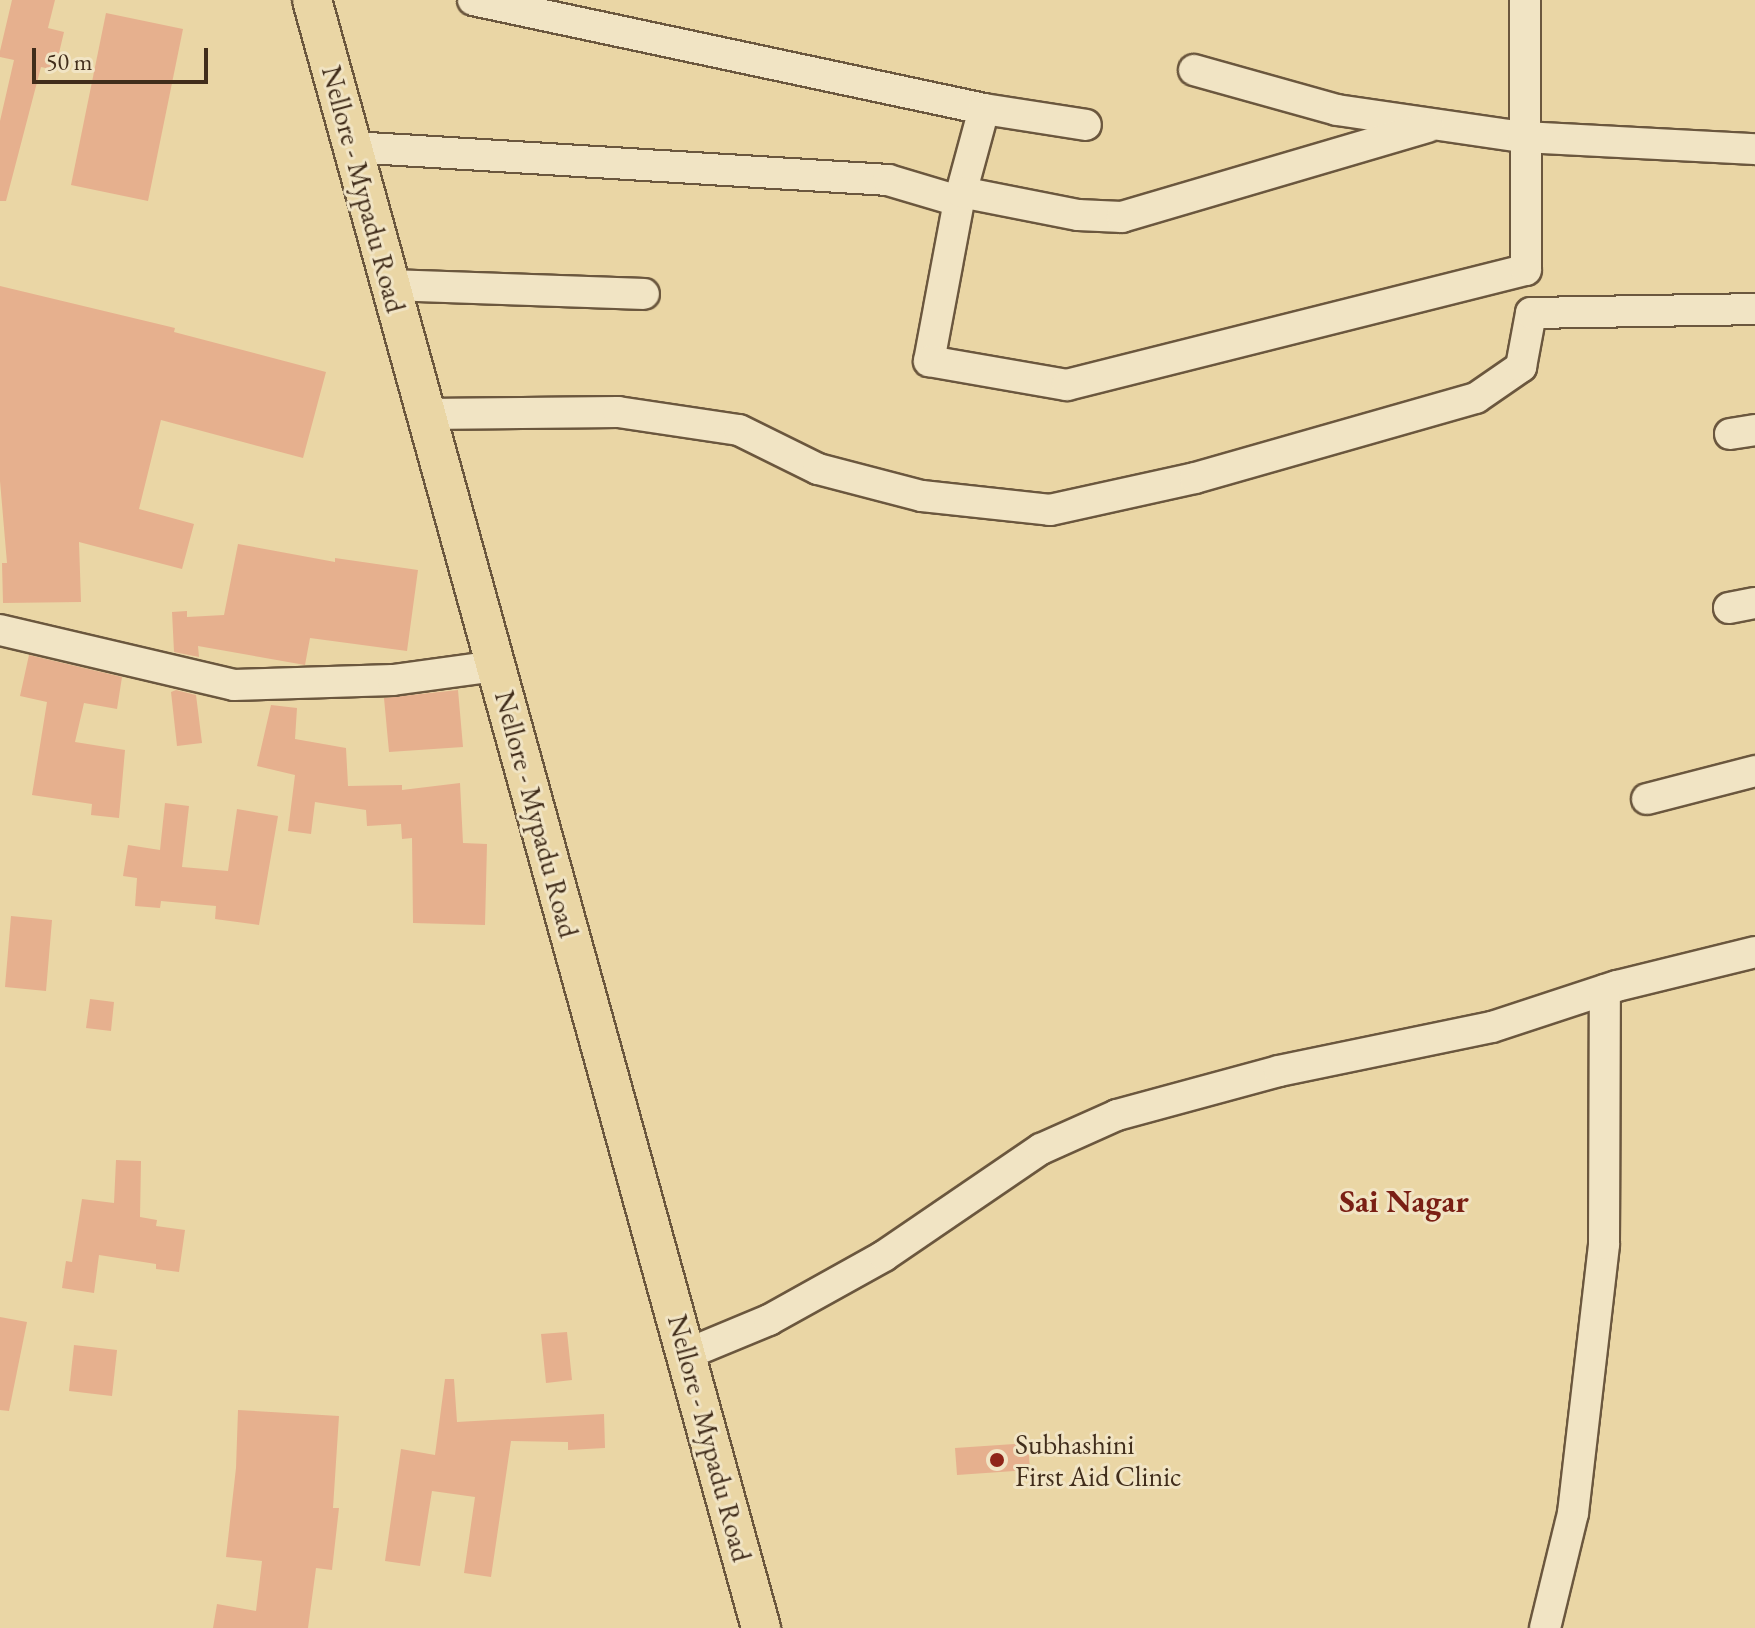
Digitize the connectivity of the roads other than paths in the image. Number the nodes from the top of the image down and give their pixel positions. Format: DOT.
graph roads {
  1 [pos="312,0"];
  2 [pos="473,0"];
  3 [pos="1525,0"];
  4 [pos="1194,70"];
  5 [pos="984,109"];
  6 [pos="1086,125"];
  7 [pos="1437,125"];
  8 [pos="1523,137"];
  9 [pos="352,147"];
  10 [pos="1755,149"];
  11 [pos="960,197"];
  12 [pos="390,285"];
  13 [pos="644,294"];
  14 [pos="1755,309"];
  15 [pos="426,414"];
  16 [pos="0,630"];
  17 [pos="496,666"];
  18 [pos="1755,771"];
  19 [pos="1647,799"];
  20 [pos="1755,952"];
  21 [pos="1605,990"];
  22 [pos="687,1354"];
  23 [pos="761,1628"];
  24 [pos="1545,1628"];
  1 -- 9 [label="main road, Nellore - Mypadu Road"];
  2 -- 5 [label="street"];
  3 -- 8 [label="street"];
  4 -- 7 [label="street"];
  5 -- 6 [label="street"];
  5 -- 11 [label="street"];
  7 -- 8 [label="street"];
  7 -- 11 [label="street"];
  8 -- 10 [label="street"];
  8 -- 11 [label="street"];
  9 -- 11 [label="street"];
  9 -- 12 [label="main road, Nellore - Mypadu Road"];
  12 -- 13 [label="street"];
  12 -- 15 [label="main road, Nellore - Mypadu Road"];
  14 -- 15 [label="street"];
  15 -- 17 [label="main road, Nellore - Mypadu Road"];
  16 -- 17 [label="street"];
  17 -- 22 [label="main road, Nellore - Mypadu Road"];
  18 -- 19 [label="street"];
  20 -- 21 [label="street"];
  21 -- 22 [label="street"];
  21 -- 24 [label="street"];
  22 -- 23 [label="main road, Nellore - Mypadu Road"];
}
